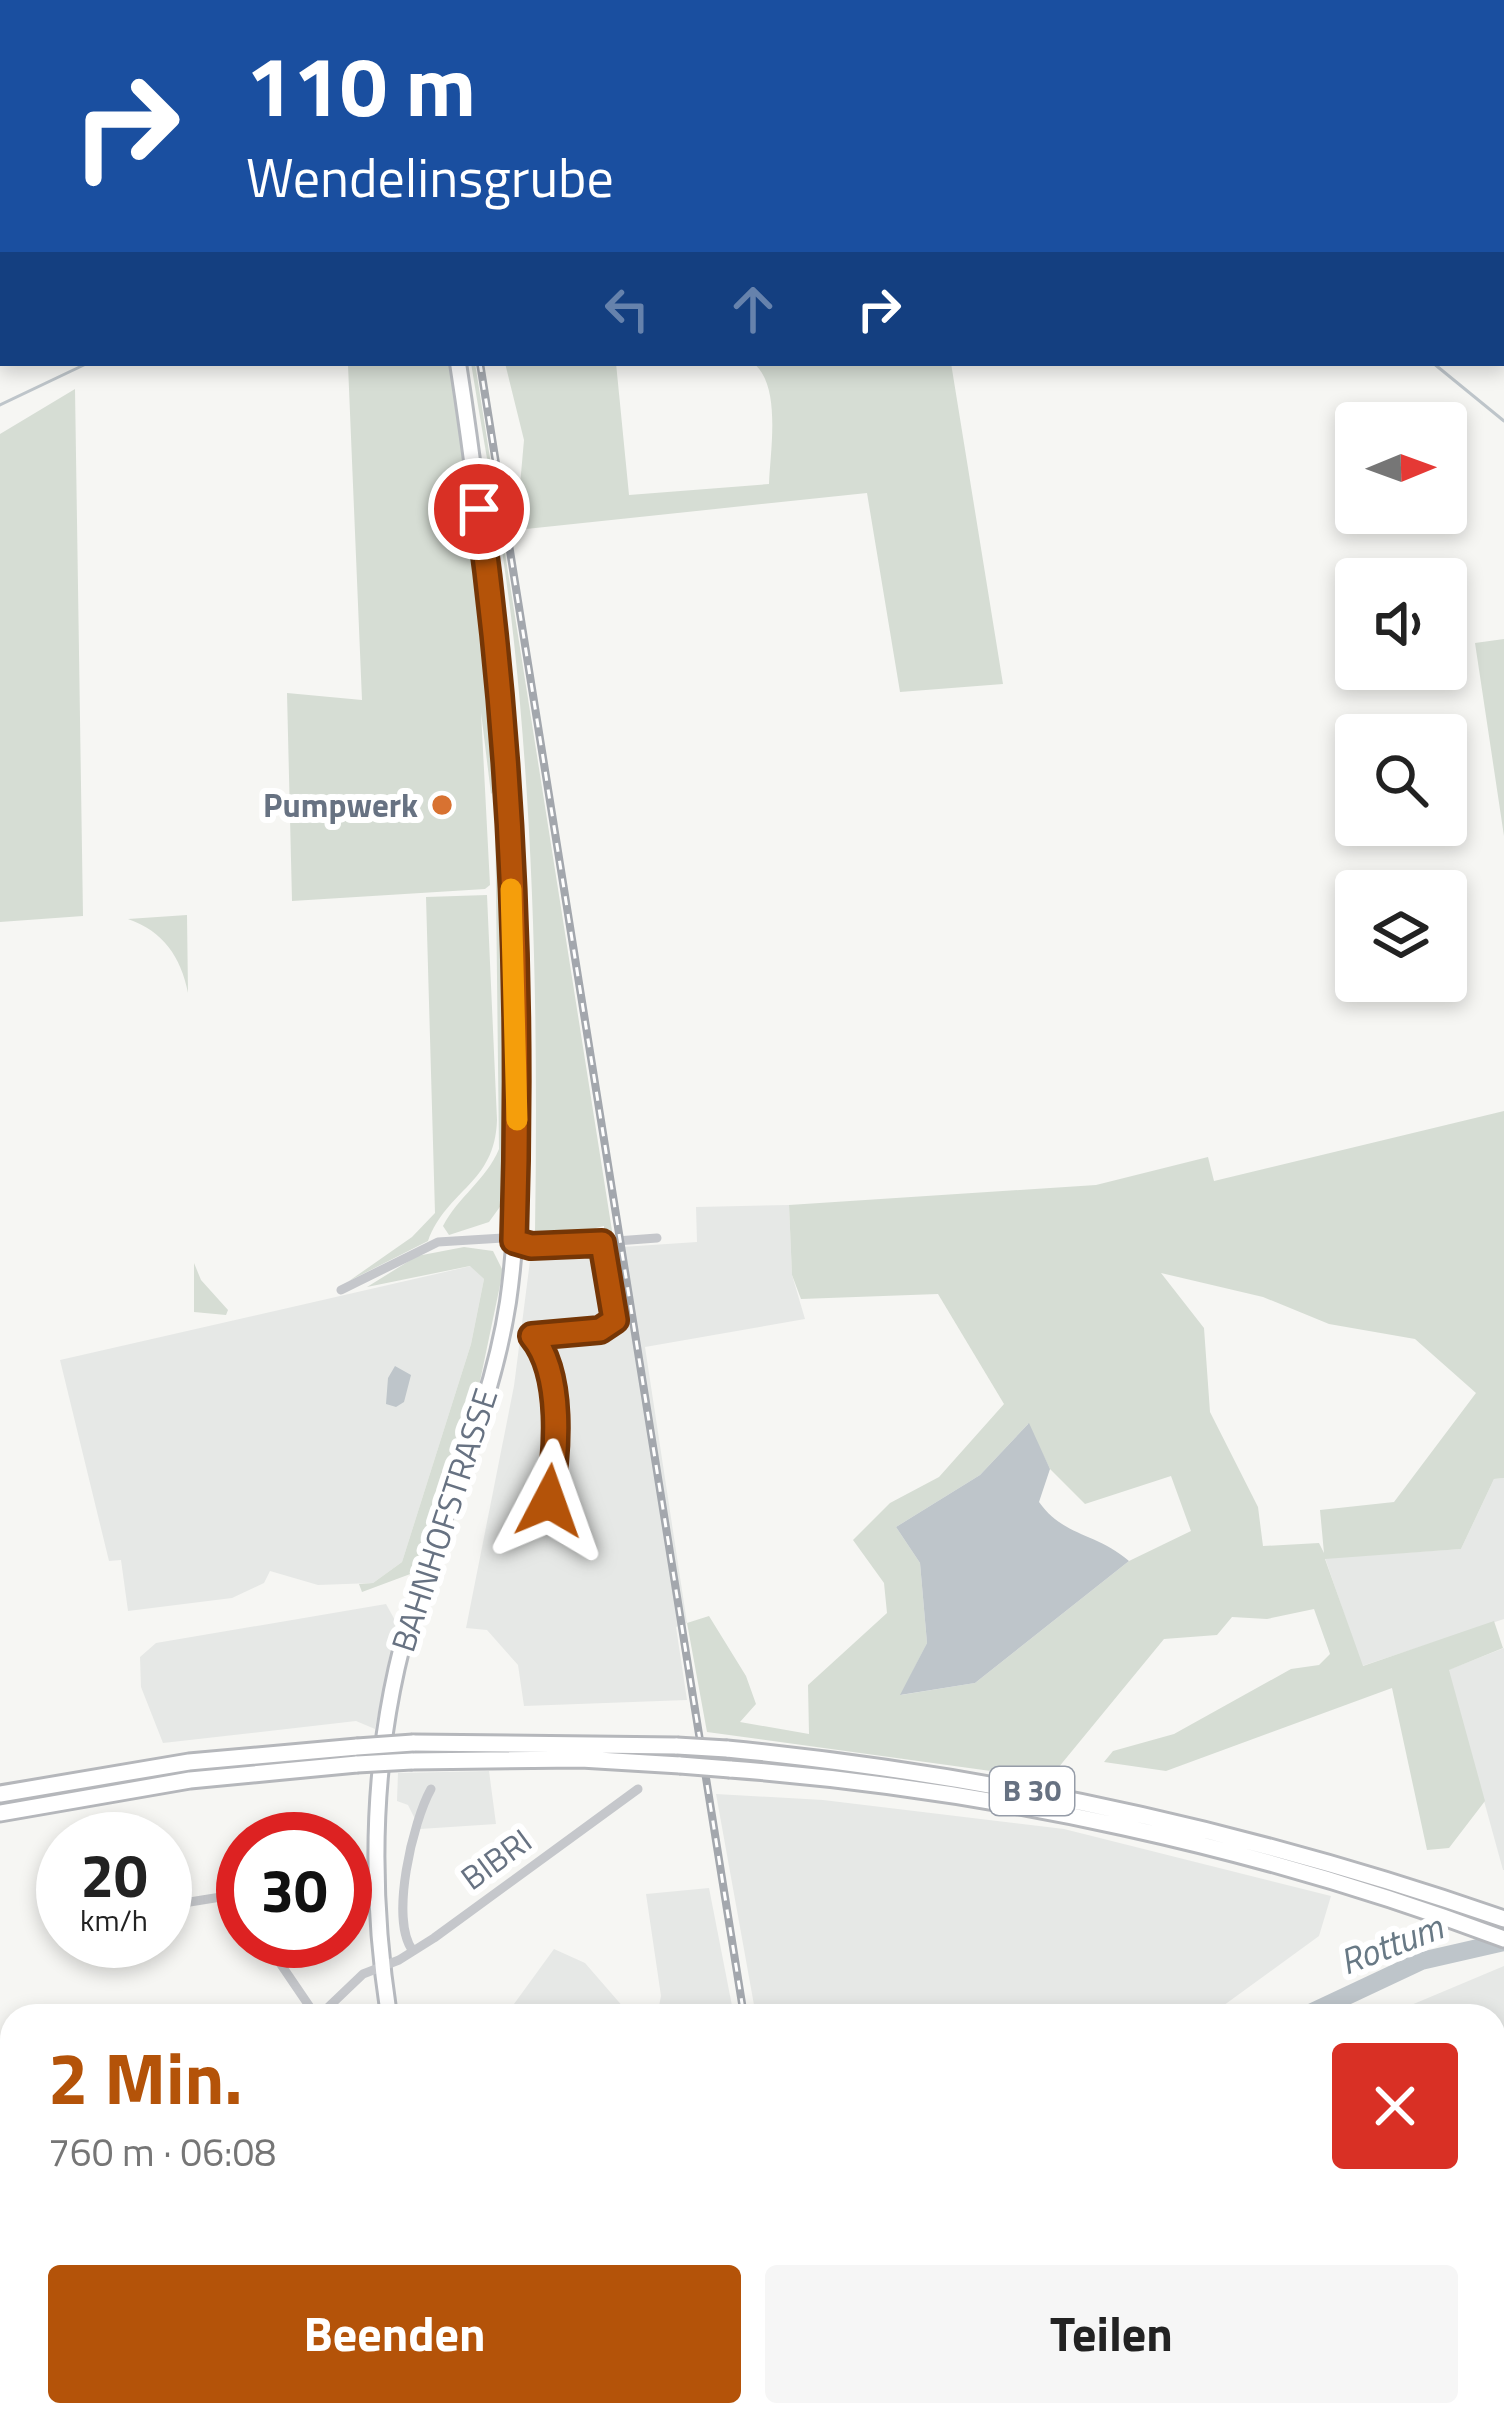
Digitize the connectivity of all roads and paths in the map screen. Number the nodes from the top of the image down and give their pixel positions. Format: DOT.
graph roads {
  1 [pos="458,366"];
  2 [pos="657,1238"];
  3 [pos="514,1241"];
  4 [pos="602,1243"];
  5 [pos="341,1290"];
  6 [pos="549,1501"];
  7 [pos="412,1752"];
  8 [pos="357,1755"];
  9 [pos="431,1789"];
  10 [pos="638,1789"];
  11 [pos="0,1794"];
  12 [pos="0,1813"];
  13 [pos="1329,1873"];
  14 [pos="1504,1919"];
  15 [pos="1504,1939"];
  16 [pos="413,1952"];
  17 [pos="381,1966"];
  18 [pos="284,1968"];
  19 [pos="309,2004"];
  20 [pos="330,2004"];
  21 [pos="387,2004"];
  1 -- 3 [label="main road, BAHNHOFSTRASSE"];
  2 -- 4 [label="street"];
  3 -- 4 [label="street"];
  3 -- 5 [label="street"];
  3 -- 17 [label="main road, BAHNHOFSTRASSE"];
  4 -- 6 [label="street"];
  7 -- 8 [label="highway, B 30, bridge"];
  7 -- 13 [label="highway, B 30, bridge"];
  7 -- 13 [label="highway, B 30, bridge"];
  8 -- 11 [label="highway, B 30"];
  8 -- 12 [label="highway, B 30"];
  9 -- 16 [label="street"];
  10 -- 16 [label="street, BIBRI"];
  13 -- 14 [label="highway, B 30"];
  13 -- 15 [label="highway, B 30"];
  16 -- 17 [label="street, BIBRI"];
  17 -- 20 [label="street, BIBRI"];
  17 -- 21 [label="main road, BAHNHOFSTRASSE"];
  18 -- 19 [label="street"];
}
